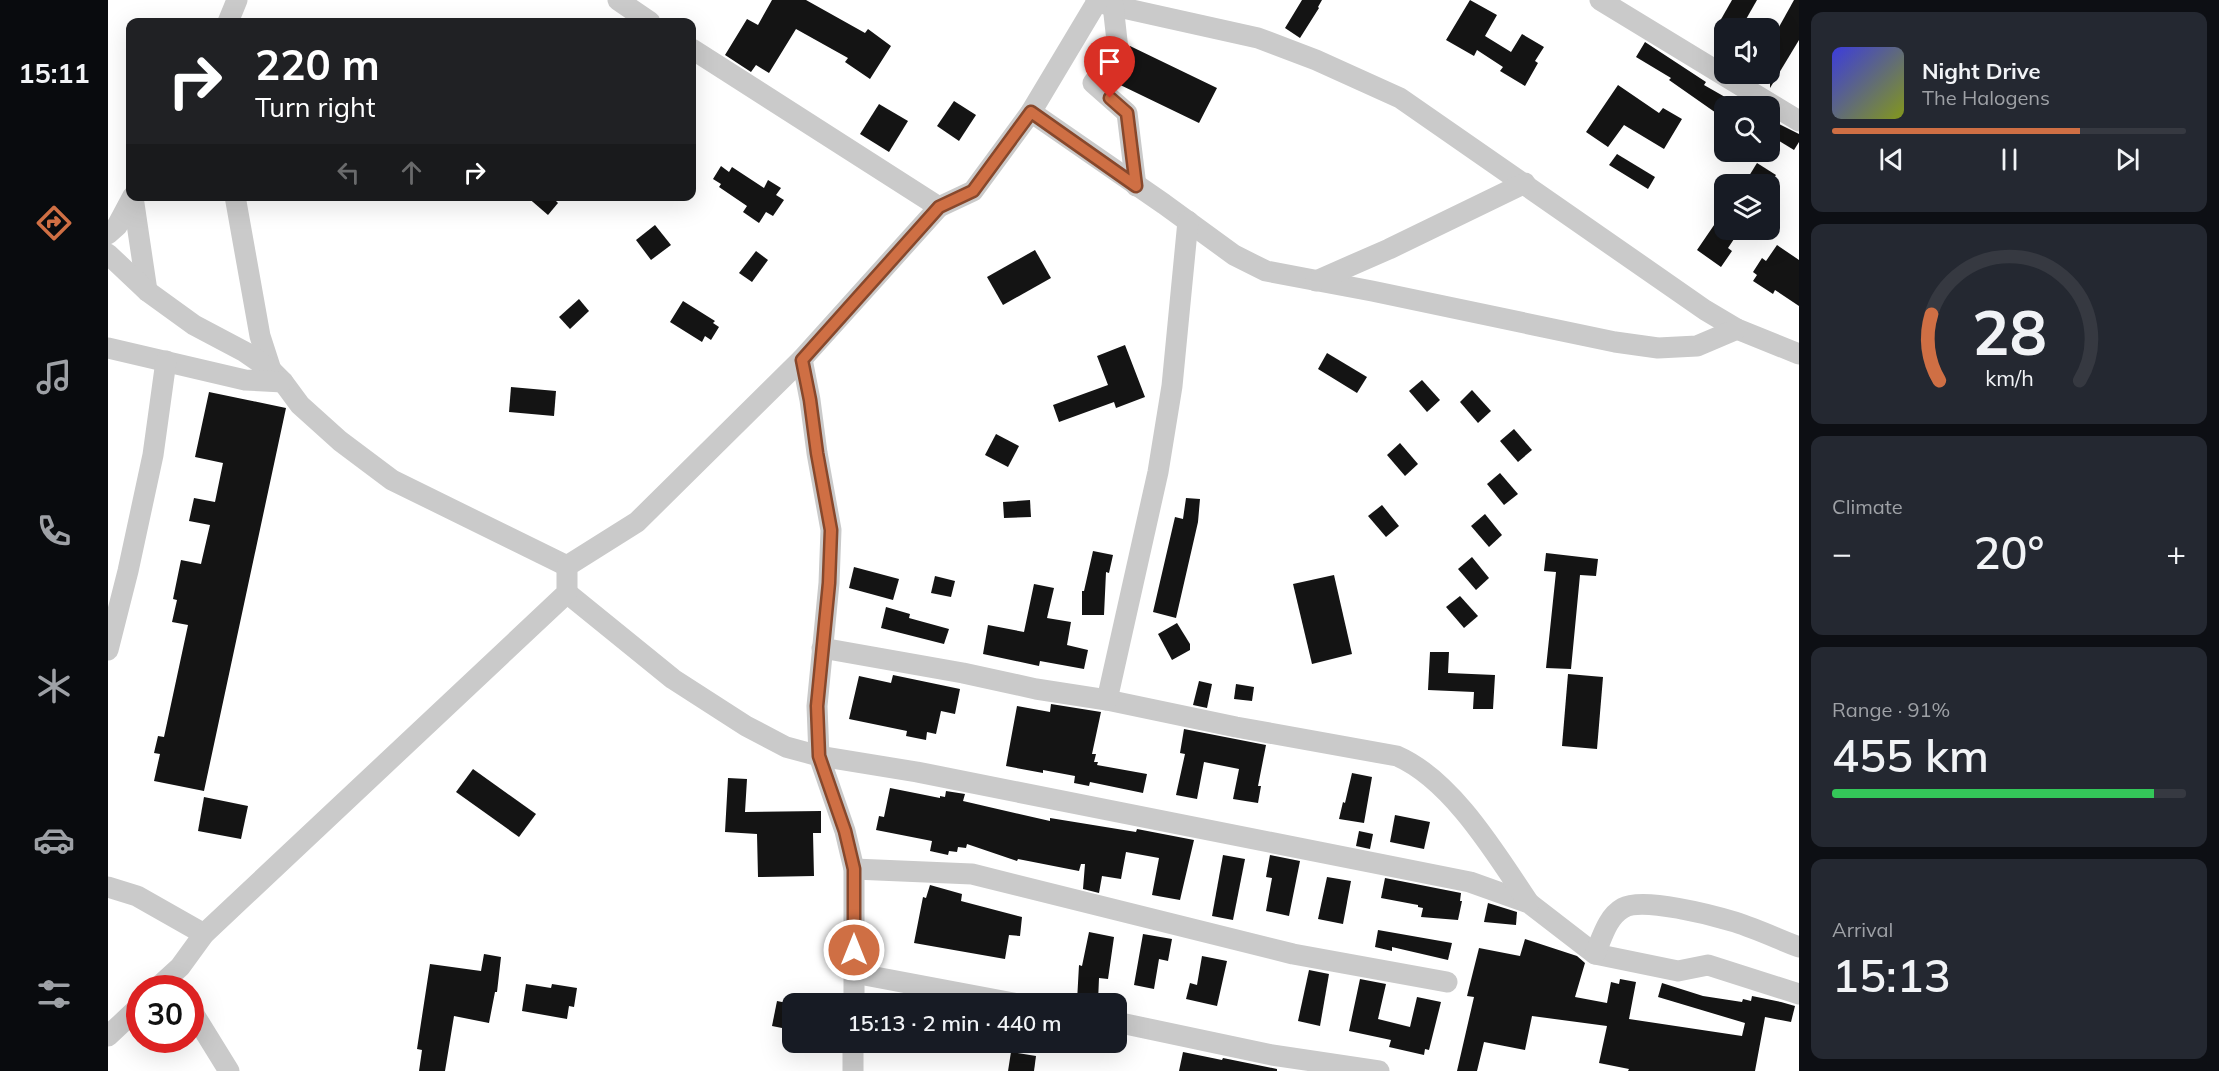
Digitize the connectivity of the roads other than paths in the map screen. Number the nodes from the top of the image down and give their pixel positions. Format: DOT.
graph roads {
  1 [pos="237,0"];
  2 [pos="618,0"];
  3 [pos="1600,0"];
  4 [pos="1102,2"];
  5 [pos="230,18"];
  6 [pos="644,18"];
  7 [pos="696,52"];
  8 [pos="1031,112"];
  9 [pos="1799,122"];
  10 [pos="1525,183"];
  11 [pos="1136,186"];
  12 [pos="131,201"];
  13 [pos="134,201"];
  14 [pos="236,201"];
  15 [pos="939,207"];
  16 [pos="1188,221"];
  17 [pos="108,234"];
  18 [pos="108,254"];
  19 [pos="1316,281"];
  20 [pos="147,291"];
  21 [pos="1737,329"];
  22 [pos="108,348"];
  23 [pos="1799,354"];
  24 [pos="802,360"];
  25 [pos="165,361"];
  26 [pos="277,376"];
  27 [pos="567,566"];
  28 [pos="567,593"];
  29 [pos="822,648"];
  30 [pos="108,650"];
  31 [pos="1107,699"];
  32 [pos="819,756"];
  33 [pos="854,869"];
  34 [pos="108,886"];
  35 [pos="1529,903"];
  36 [pos="204,934"];
  37 [pos="1799,947"];
  38 [pos="1595,954"];
  39 [pos="180,967"];
  40 [pos="854,973"];
  41 [pos="171,975"];
  42 [pos="182,975"];
  43 [pos="1447,982"];
  44 [pos="854,993"];
  45 [pos="960,993"];
  46 [pos="1799,994"];
  47 [pos="126,1019"];
  48 [pos="1127,1024"];
  49 [pos="204,1031"];
  50 [pos="108,1036"];
  51 [pos="853,1053"];
  52 [pos="229,1071"];
  53 [pos="853,1071"];
  54 [pos="1379,1071"];
  1 -- 5 [label="street"];
  2 -- 6 [label="street"];
  3 -- 9 [label="street"];
  4 -- 8 [label="street"];
  4 -- 10 [label="street"];
  4 -- 11 [label="street"];
  7 -- 15 [label="street"];
  8 -- 11 [label="street"];
  8 -- 15 [label="street"];
  10 -- 19 [label="street"];
  10 -- 21 [label="street"];
  11 -- 16 [label="street"];
  12 -- 17 [label="street"];
  13 -- 20 [label="street"];
  14 -- 26 [label="street"];
  15 -- 24 [label="street"];
  16 -- 19 [label="street"];
  16 -- 31 [label="street"];
  18 -- 20 [label="street"];
  19 -- 21 [label="street"];
  20 -- 26 [label="street"];
  21 -- 23 [label="street"];
  22 -- 25 [label="street"];
  24 -- 27 [label="street"];
  24 -- 29 [label="street"];
  25 -- 26 [label="street"];
  25 -- 30 [label="street"];
  26 -- 27 [label="street"];
  27 -- 28 [label="street"];
  28 -- 32 [label="street"];
  28 -- 36 [label="street"];
  29 -- 31 [label="street"];
  29 -- 32 [label="street"];
  31 -- 35 [label="street"];
  32 -- 33 [label="street"];
  32 -- 35 [label="street"];
  33 -- 40 [label="street"];
  33 -- 43 [label="street"];
  34 -- 36 [label="street"];
  35 -- 38 [label="street"];
  36 -- 39 [label="street"];
  37 -- 38 [label="street"];
  38 -- 46 [label="street"];
  39 -- 41 [label="street"];
  39 -- 42 [label="street"];
  40 -- 44 [label="street"];
  40 -- 45 [label="street"];
  47 -- 50 [label="street"];
  48 -- 54 [label="street"];
  49 -- 52 [label="street"];
  51 -- 53 [label="street"];
}
